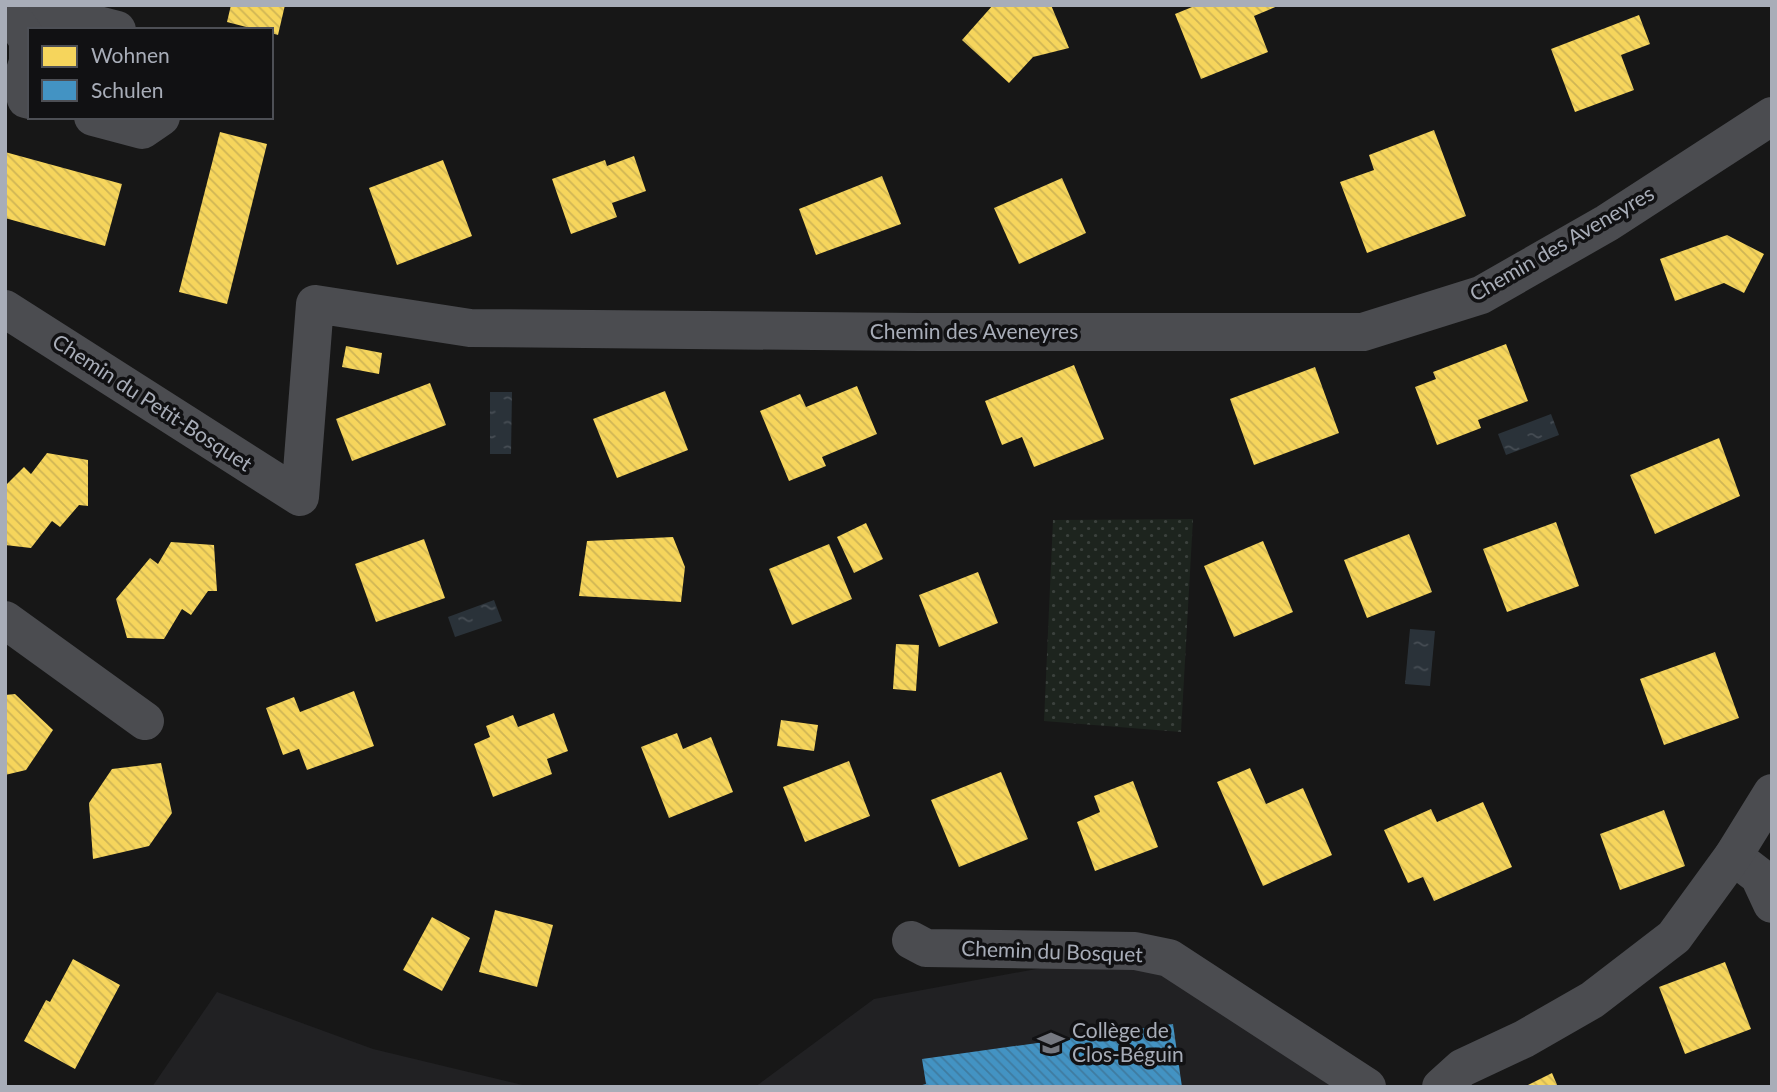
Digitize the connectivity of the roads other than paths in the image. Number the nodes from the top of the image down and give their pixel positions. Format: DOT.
graph roads {
  1 [pos="21,5"];
  2 [pos="5,7"];
  3 [pos="109,28"];
  4 [pos="28,40"];
  5 [pos="28,40"];
  6 [pos="28,62"];
  7 [pos="28,62"];
  8 [pos="28,100"];
  9 [pos="1772,116"];
  10 [pos="100,119"];
  11 [pos="158,119"];
  12 [pos="5,309"];
  13 [pos="300,497"];
  14 [pos="5,620"];
  15 [pos="145,721"];
  16 [pos="1772,793"];
  17 [pos="1732,856"];
  18 [pos="1772,904"];
  19 [pos="911,940"];
  20 [pos="1367,1087"];
  21 [pos="1441,1087"];
  1 -- 3 [label="street"];
  2 -- 5 [label="street"];
  4 -- 7 [label="street"];
  6 -- 8 [label="street"];
  9 -- 13 [label="street, Chemin des Aveneyres"];
  10 -- 11 [label="street"];
  12 -- 13 [label="street, Chemin du Petit-Bosquet"];
  14 -- 15 [label="street"];
  16 -- 17 [label="street"];
  17 -- 18 [label="street"];
  17 -- 21 [label="street"];
  19 -- 20 [label="street, Chemin du Bosquet"];
}
